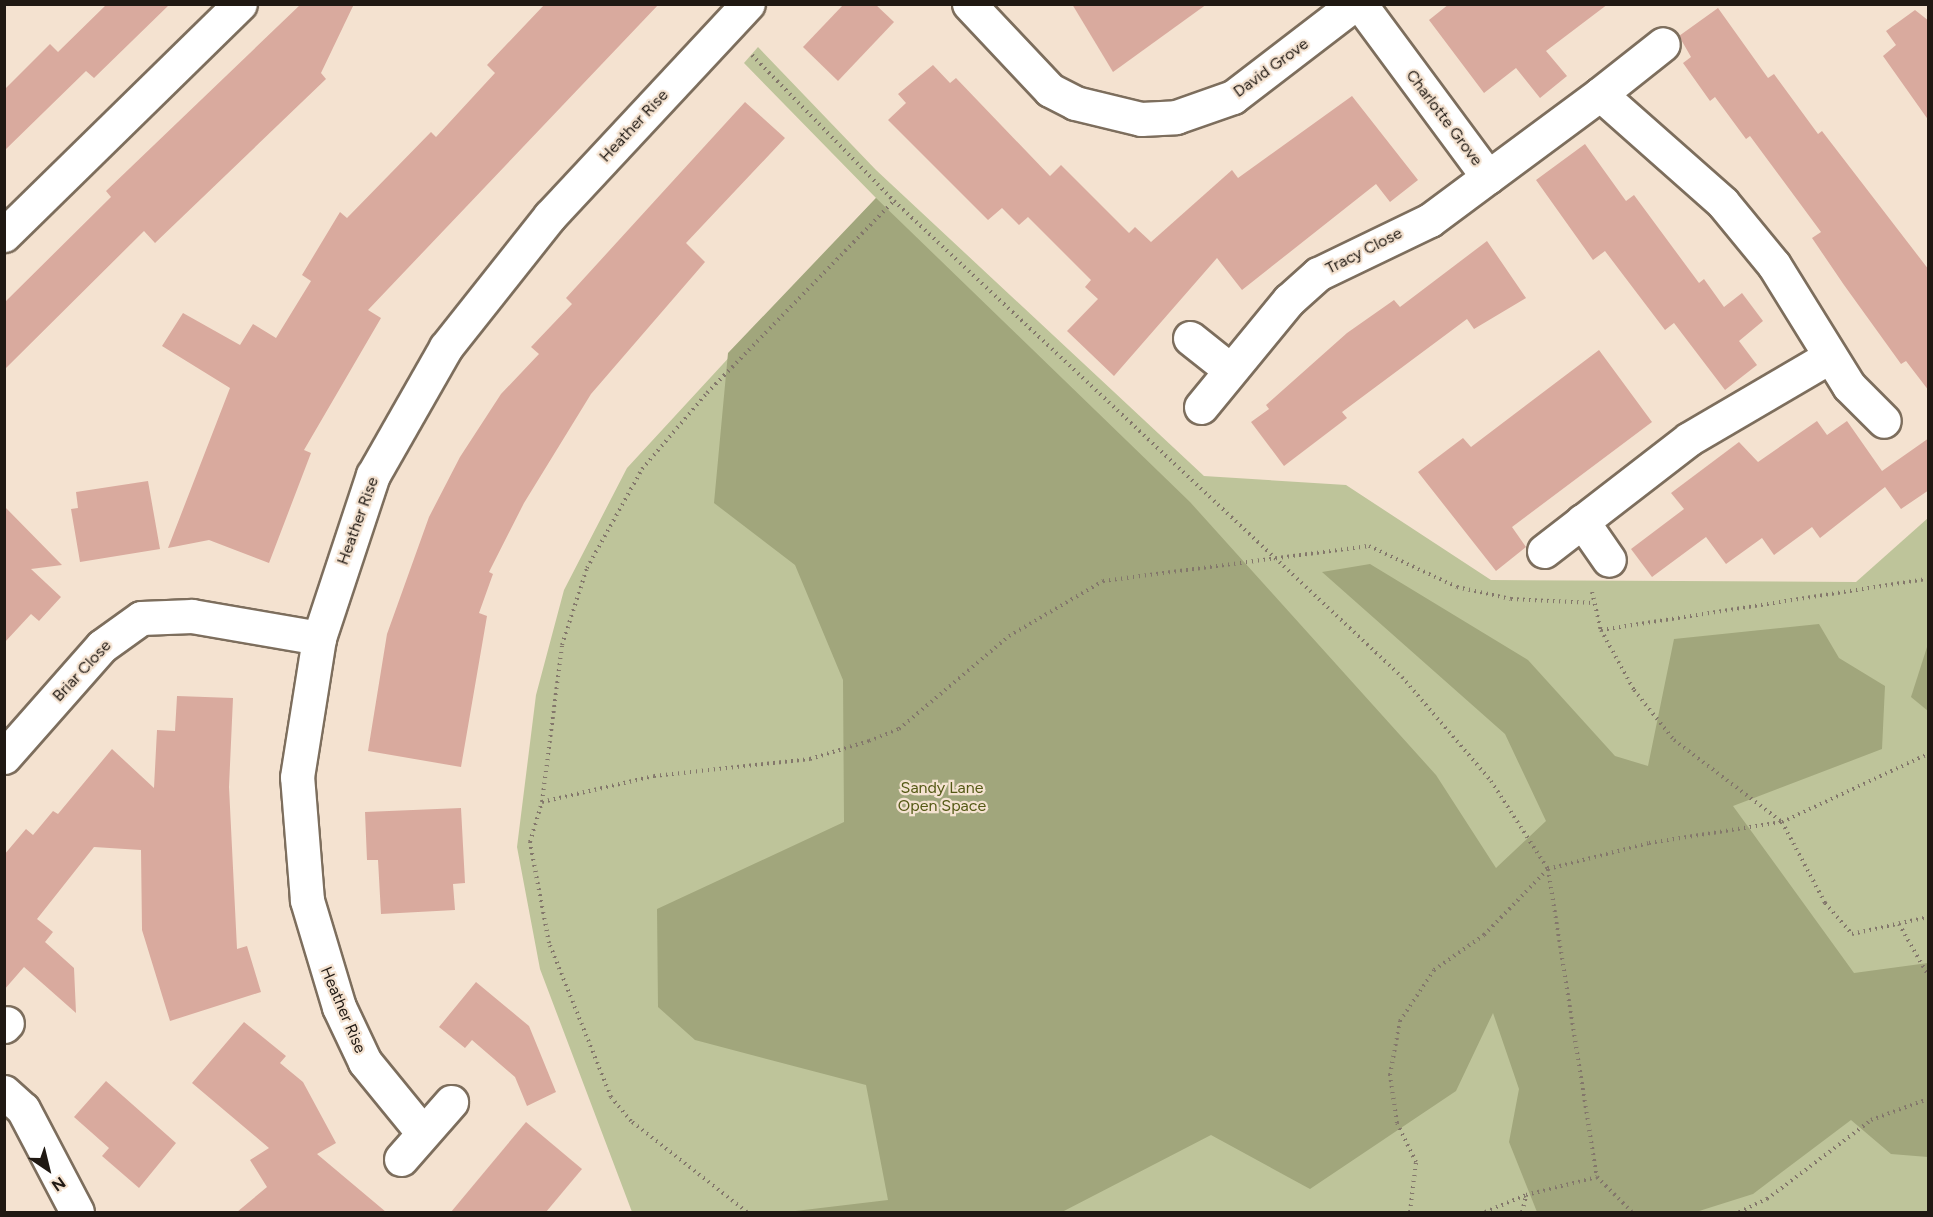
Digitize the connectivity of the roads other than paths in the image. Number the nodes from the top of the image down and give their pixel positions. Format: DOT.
graph roads {
  1 [pos="240,4"];
  2 [pos="748,4"];
  3 [pos="969,4"];
  4 [pos="1354,4"];
  5 [pos="1360,4"];
  6 [pos="1663,44"];
  7 [pos="1600,94"];
  8 [pos="1488,177"];
  9 [pos="4,235"];
  10 [pos="1190,338"];
  11 [pos="1829,357"];
  12 [pos="1229,369"];
  13 [pos="1201,407"];
  14 [pos="1884,421"];
  15 [pos="1582,521"];
  16 [pos="1544,551"];
  17 [pos="1609,560"];
  18 [pos="319,638"];
  19 [pos="4,757"];
  20 [pos="4,1092"];
  21 [pos="450,1102"];
  22 [pos="423,1133"];
  23 [pos="401,1159"];
  24 [pos="77,1212"];
  1 -- 9 [label="street"];
  2 -- 18 [label="street, Heather Rise"];
  3 -- 4 [label="street, David Grove"];
  5 -- 8 [label="street, Charlotte Grove"];
  6 -- 7 [label="street, Charlotte Grove"];
  7 -- 8 [label="street, Charlotte Grove"];
  7 -- 11 [label="street"];
  8 -- 12 [label="street, Tracy Close"];
  10 -- 12 [label="street"];
  11 -- 14 [label="street"];
  11 -- 15 [label="street"];
  12 -- 13 [label="street, Tracy Close"];
  15 -- 16 [label="street"];
  15 -- 17 [label="street"];
  18 -- 19 [label="street, Briar Close"];
  18 -- 22 [label="street, Heather Rise"];
  20 -- 24 [label="street"];
  21 -- 22 [label="street"];
  22 -- 23 [label="street"];
}
